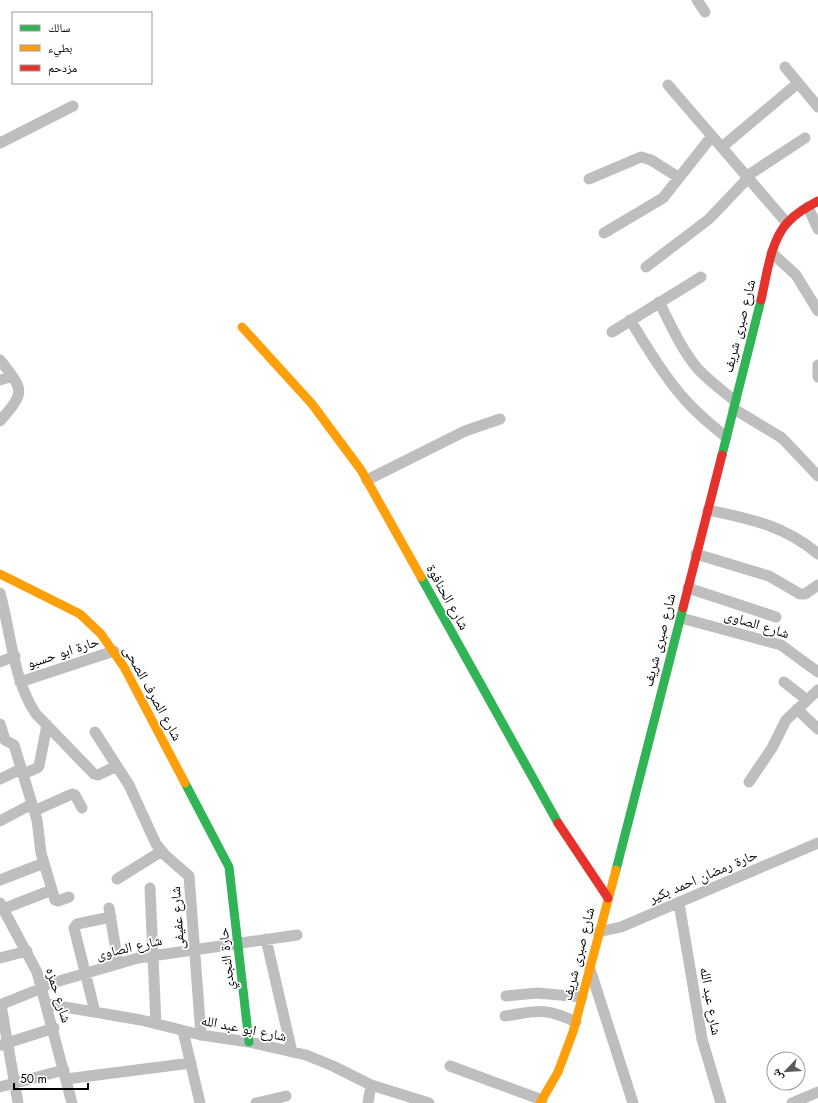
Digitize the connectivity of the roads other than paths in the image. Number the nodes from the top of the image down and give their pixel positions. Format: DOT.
graph roads {
  1 [pos="697,0"];
  2 [pos="705,12"];
  3 [pos="785,67"];
  4 [pos="798,83"];
  5 [pos="668,85"];
  6 [pos="73,106"];
  7 [pos="818,107"];
  8 [pos="712,136"];
  9 [pos="805,138"];
  10 [pos="0,143"];
  11 [pos="722,147"];
  12 [pos="678,177"];
  13 [pos="748,177"];
  14 [pos="589,179"];
  15 [pos="818,201"];
  16 [pos="808,207"];
  17 [pos="786,222"];
  18 [pos="818,229"];
  19 [pos="604,233"];
  20 [pos="772,252"];
  21 [pos="646,266"];
  22 [pos="701,277"];
  23 [pos="659,302"];
  24 [pos="818,311"];
  25 [pos="630,320"];
  26 [pos="242,327"];
  27 [pos="612,332"];
  28 [pos="0,360"];
  29 [pos="818,365"];
  30 [pos="12,376"];
  31 [pos="818,377"];
  32 [pos="0,380"];
  33 [pos="735,405"];
  34 [pos="500,419"];
  35 [pos="0,421"];
  36 [pos="726,438"];
  37 [pos="818,476"];
  38 [pos="367,480"];
  39 [pos="708,510"];
  40 [pos="696,554"];
  41 [pos="818,554"];
  42 [pos="0,574"];
  43 [pos="818,585"];
  44 [pos="688,588"];
  45 [pos="0,593"];
  46 [pos="776,617"];
  47 [pos="680,618"];
  48 [pos="114,651"];
  49 [pos="15,656"];
  50 [pos="0,662"];
  51 [pos="818,672"];
  52 [pos="20,682"];
  53 [pos="784,682"];
  54 [pos="818,690"];
  55 [pos="807,700"];
  56 [pos="797,709"];
  57 [pos="0,724"];
  58 [pos="47,726"];
  59 [pos="818,729"];
  60 [pos="95,732"];
  61 [pos="117,766"];
  62 [pos="22,772"];
  63 [pos="0,778"];
  64 [pos="749,782"];
  65 [pos="33,807"];
  66 [pos="82,808"];
  67 [pos="0,821"];
  68 [pos="818,843"];
  69 [pos="162,851"];
  70 [pos="44,863"];
  71 [pos="231,874"];
  72 [pos="117,879"];
  73 [pos="0,880"];
  74 [pos="150,888"];
  75 [pos="52,890"];
  76 [pos="69,897"];
  77 [pos="608,898"];
  78 [pos="679,903"];
  79 [pos="2,910"];
  80 [pos="598,932"];
  81 [pos="296,935"];
  82 [pos="266,939"];
  83 [pos="238,943"];
  84 [pos="195,949"];
  85 [pos="27,951"];
  86 [pos="153,955"];
  87 [pos="0,958"];
  88 [pos="118,963"];
  89 [pos="589,968"];
  90 [pos="85,973"];
  91 [pos="42,987"];
  92 [pos="506,996"];
  93 [pos="582,997"];
  94 [pos="47,1004"];
  95 [pos="0,1005"];
  96 [pos="95,1012"];
  97 [pos="505,1016"];
  98 [pos="576,1022"];
  99 [pos="156,1024"];
  100 [pos="54,1028"];
  101 [pos="183,1031"];
  102 [pos="201,1036"];
  103 [pos="249,1042"];
  104 [pos="3,1044"];
  105 [pos="292,1052"];
  106 [pos="191,1063"];
  107 [pos="450,1066"];
  108 [pos="65,1075"];
  109 [pos="15,1083"];
  110 [pos="372,1085"];
  111 [pos="0,1087"];
  112 [pos="818,1092"];
  113 [pos="286,1096"];
  114 [pos="541,1102"];
  115 [pos="18,1103"];
  116 [pos="72,1103"];
  117 [pos="200,1103"];
  118 [pos="256,1103"];
  119 [pos="368,1103"];
  120 [pos="429,1103"];
  121 [pos="633,1103"];
  122 [pos="721,1103"];
  123 [pos="792,1103"];
  1 -- 2 [label="street"];
  3 -- 4 [label="street"];
  4 -- 7 [label="street"];
  4 -- 11 [label="street"];
  5 -- 8 [label="street"];
  6 -- 10 [label="street"];
  8 -- 11 [label="street"];
  8 -- 12 [label="street"];
  9 -- 13 [label="street"];
  11 -- 13 [label="street"];
  12 -- 14 [label="street"];
  12 -- 19 [label="street"];
  13 -- 17 [label="street"];
  13 -- 21 [label="street"];
  15 -- 16 [label="street, شارع صبرى شريف"];
  16 -- 17 [label="street, شارع صبرى شريف"];
  16 -- 18 [label="street"];
  17 -- 20 [label="street, شارع صبرى شريف"];
  20 -- 24 [label="street"];
  20 -- 33 [label="street, شارع صبرى شريف"];
  22 -- 23 [label="street"];
  23 -- 25 [label="street"];
  23 -- 33 [label="street"];
  25 -- 27 [label="street"];
  25 -- 36 [label="street"];
  26 -- 38 [label="street, شارع الحنافوة"];
  28 -- 30 [label="street"];
  29 -- 31 [label="street"];
  30 -- 32 [label="street"];
  30 -- 35 [label="street"];
  33 -- 36 [label="street, شارع صبرى شريف"];
  33 -- 37 [label="street"];
  34 -- 38 [label="street"];
  36 -- 39 [label="street, شارع صبرى شريف"];
  38 -- 77 [label="street, شارع الحنافوة"];
  39 -- 40 [label="street, شارع صبرى شريف"];
  39 -- 41 [label="street"];
  40 -- 43 [label="street"];
  40 -- 44 [label="street, شارع صبرى شريف"];
  42 -- 48 [label="street, شارع الصرف الصحى"];
  44 -- 46 [label="street"];
  44 -- 47 [label="street, شارع صبرى شريف"];
  45 -- 49 [label="street"];
  47 -- 51 [label="street, شارع الصاوى"];
  47 -- 77 [label="street, شارع صبرى شريف"];
  48 -- 52 [label="street, حارة ابو حسبو"];
  48 -- 71 [label="street, شارع الصرف الصحى"];
  49 -- 50 [label="street"];
  49 -- 52 [label="street"];
  52 -- 58 [label="street"];
  53 -- 55 [label="street"];
  54 -- 55 [label="street"];
  55 -- 56 [label="street"];
  56 -- 59 [label="street"];
  56 -- 64 [label="street"];
  57 -- 62 [label="street"];
  58 -- 61 [label="street"];
  58 -- 62 [label="street"];
  60 -- 61 [label="street, شارع عفيفى"];
  61 -- 69 [label="street, شارع عفيفى"];
  62 -- 63 [label="street"];
  62 -- 65 [label="street"];
  65 -- 66 [label="street"];
  65 -- 67 [label="street"];
  65 -- 70 [label="street"];
  68 -- 78 [label="street, حارة رمضان احمد بكير"];
  69 -- 72 [label="street"];
  69 -- 84 [label="street, شارع عفيفى"];
  70 -- 73 [label="street"];
  70 -- 75 [label="street"];
  71 -- 83 [label="street, حارة النجدي"];
  74 -- 86 [label="street"];
  75 -- 76 [label="street"];
  75 -- 79 [label="street"];
  77 -- 80 [label="street, شارع صبرى شريف"];
  78 -- 80 [label="street, حارة رمضان احمد بكير"];
  78 -- 122 [label="street, شارع عبد الله"];
  79 -- 85 [label="street, شارع حمزه"];
  80 -- 89 [label="street, شارع صبرى شريف"];
  81 -- 82 [label="street, شارع الصاوى"];
  82 -- 83 [label="street, شارع الصاوى"];
  82 -- 105 [label="street"];
  83 -- 84 [label="street, شارع الصاوى"];
  83 -- 103 [label="street, حارة النجدي"];
  84 -- 86 [label="street, شارع الصاوى"];
  84 -- 102 [label="street, شارع عفيفى"];
  85 -- 87 [label="street"];
  85 -- 91 [label="street, شارع حمزه"];
  86 -- 88 [label="street, شارع الصاوى"];
  86 -- 99 [label="street"];
  88 -- 90 [label="street, شارع الصاوى"];
  88 -- 90 [label="street"];
  89 -- 93 [label="street, شارع صبرى شريف"];
  89 -- 121 [label="street"];
  90 -- 91 [label="street, شارع الصاوى"];
  90 -- 96 [label="street"];
  91 -- 94 [label="street, شارع حمزه"];
  91 -- 95 [label="street, شارع الصاوى"];
  92 -- 93 [label="street"];
  93 -- 98 [label="street, شارع صبرى شريف"];
  94 -- 96 [label="street, شارع ابو عبد الله"];
  94 -- 100 [label="street, شارع حمزه"];
  95 -- 104 [label="street"];
  96 -- 99 [label="street, شارع ابو عبد الله"];
  97 -- 98 [label="street"];
  98 -- 114 [label="street, شارع صبرى شريف"];
  99 -- 101 [label="street, شارع ابو عبد الله"];
  100 -- 104 [label="street"];
  100 -- 108 [label="street, شارع حمزه"];
  101 -- 102 [label="street, شارع ابو عبد الله"];
  101 -- 106 [label="street"];
  102 -- 103 [label="street, شارع ابو عبد الله"];
  103 -- 105 [label="street, شارع ابو عبد الله"];
  104 -- 109 [label="street"];
  105 -- 110 [label="street, شارع ابو عبد الله"];
  106 -- 108 [label="street"];
  106 -- 117 [label="street"];
  107 -- 114 [label="street, شارع صبرى شريف"];
  108 -- 109 [label="street"];
  108 -- 116 [label="street, شارع حمزه"];
  109 -- 111 [label="street"];
  109 -- 115 [label="street"];
  110 -- 119 [label="street"];
  110 -- 120 [label="street, شارع ابو عبد الله"];
  112 -- 123 [label="street"];
  113 -- 118 [label="street"];
}
